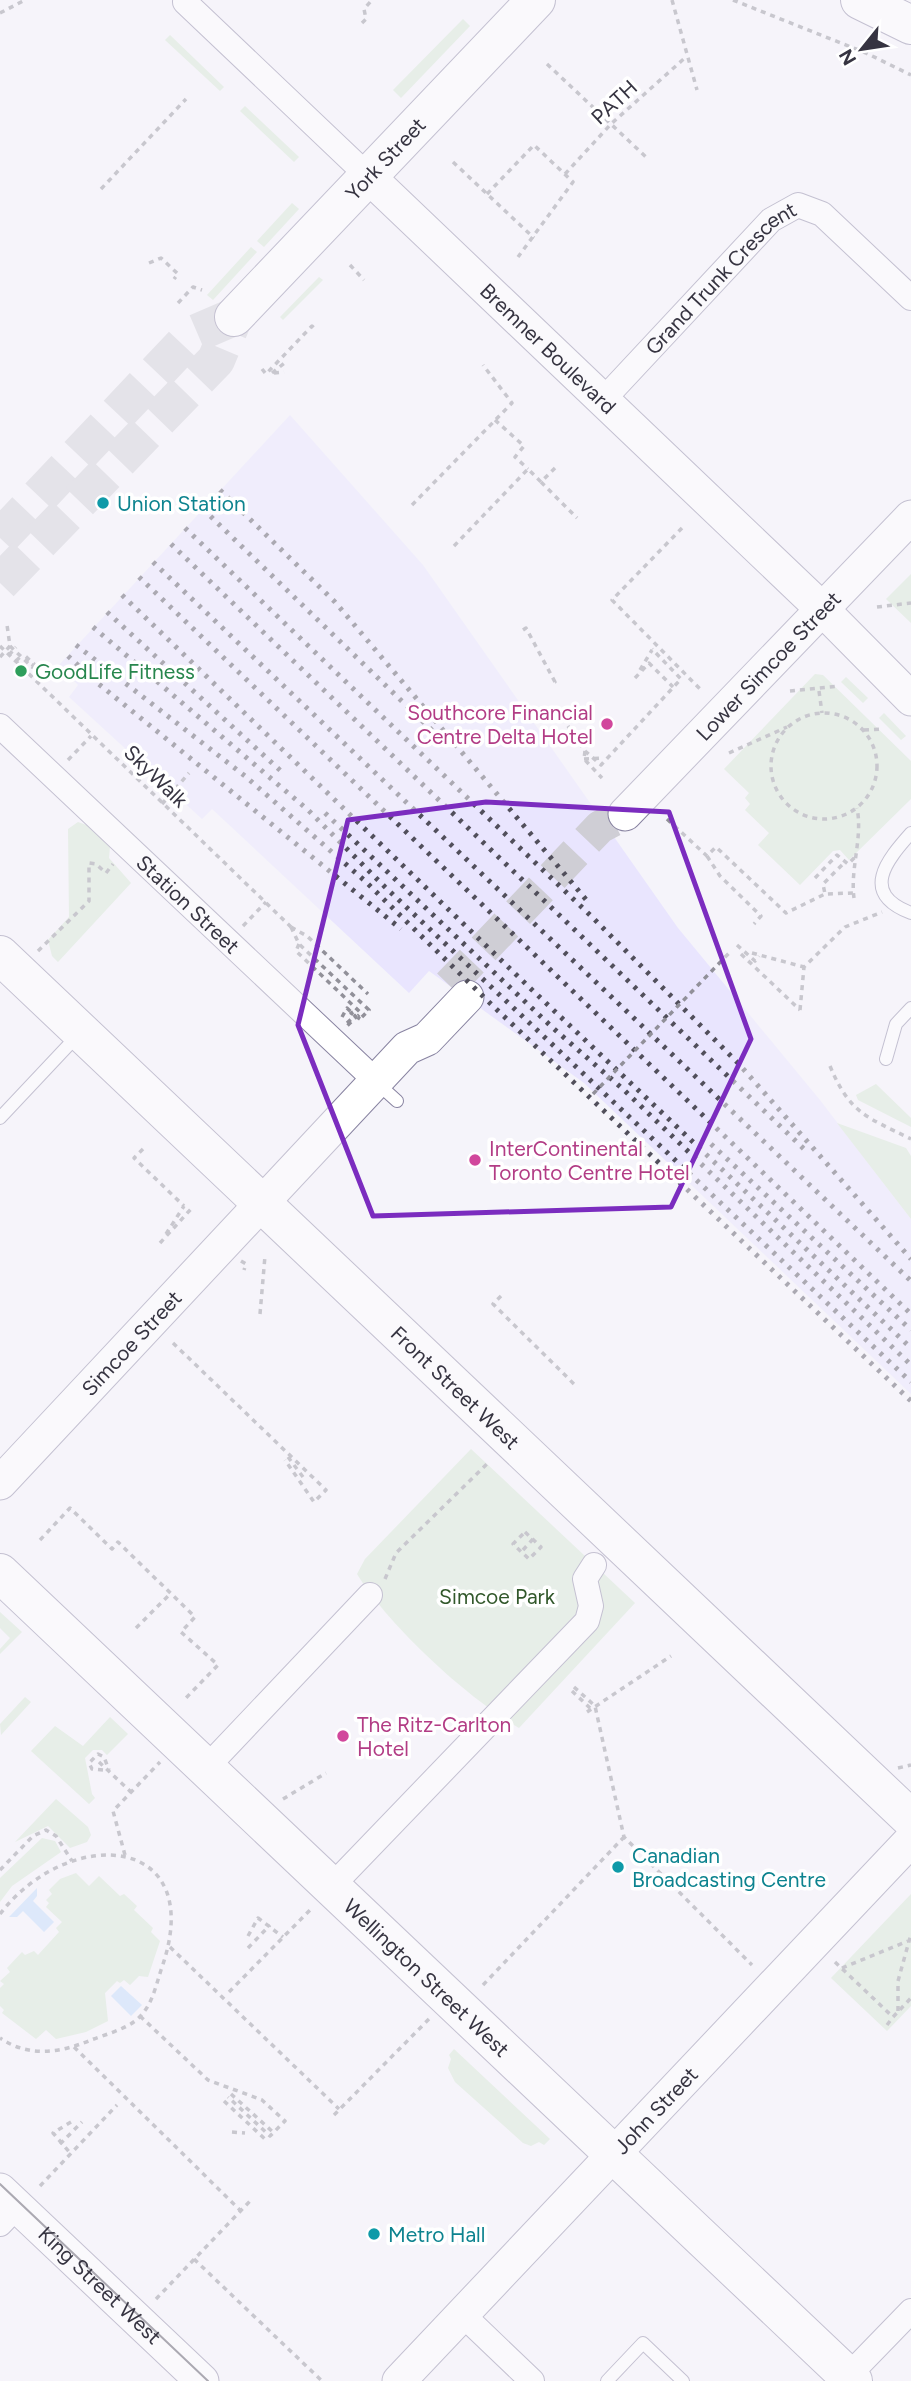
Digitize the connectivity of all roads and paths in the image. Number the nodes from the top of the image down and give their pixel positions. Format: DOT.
graph roads {
  1 [pos="25,0"];
  2 [pos="372,0"];
  3 [pos="536,0"];
  4 [pos="672,0"];
  5 [pos="733,0"];
  6 [pos="860,0"];
  7 [pos="184,1"];
  8 [pos="0,13"];
  9 [pos="903,21"];
  10 [pos="362,23"];
  11 [pos="687,55"];
  12 [pos="547,64"];
  13 [pos="911,75"];
  14 [pos="697,90"];
  15 [pos="186,99"];
  16 [pos="611,124"];
  17 [pos="646,156"];
  18 [pos="453,162"];
  19 [pos="565,174"];
  20 [pos="369,177"];
  21 [pos="101,189"];
  22 [pos="487,194"];
  23 [pos="534,238"];
  24 [pos="151,257"];
  25 [pos="518,257"];
  26 [pos="350,265"];
  27 [pos="174,279"];
  28 [pos="364,280"];
  29 [pos="202,290"];
  30 [pos="911,298"];
  31 [pos="178,303"];
  32 [pos="234,317"];
  33 [pos="316,330"];
  34 [pos="287,361"];
  35 [pos="275,364"];
  36 [pos="483,365"];
  37 [pos="262,369"];
  38 [pos="603,400"];
  39 [pos="495,420"];
  40 [pos="555,468"];
  41 [pos="528,469"];
  42 [pos="541,482"];
  43 [pos="412,505"];
  44 [pos="911,517"];
  45 [pos="577,518"];
  46 [pos="682,528"];
  47 [pos="454,546"];
  48 [pos="911,604"];
  49 [pos="877,607"];
  50 [pos="821,608"];
  51 [pos="7,625"];
  52 [pos="523,630"];
  53 [pos="655,644"];
  54 [pos="0,646"];
  55 [pos="13,647"];
  56 [pos="652,649"];
  57 [pos="9,655"];
  58 [pos="0,657"];
  59 [pos="16,661"];
  60 [pos="552,684"];
  61 [pos="673,687"];
  62 [pos="839,687"];
  63 [pos="700,689"];
  64 [pos="790,691"];
  65 [pos="818,691"];
  66 [pos="911,699"];
  67 [pos="822,713"];
  68 [pos="0,726"];
  69 [pos="568,726"];
  70 [pos="789,726"];
  71 [pos="883,729"];
  72 [pos="864,730"];
  73 [pos="91,736"];
  74 [pos="585,751"];
  75 [pos="729,752"];
  76 [pos="602,758"];
  77 [pos="584,759"];
  78 [pos="64,765"];
  79 [pos="189,772"];
  80 [pos="602,778"];
  81 [pos="162,804"];
  82 [pos="857,808"];
  83 [pos="625,814"];
  84 [pos="667,819"];
  85 [pos="911,832"];
  86 [pos="707,856"];
  87 [pos="855,857"];
  88 [pos="108,860"];
  89 [pos="842,865"];
  90 [pos="815,878"];
  91 [pos="825,894"];
  92 [pos="266,902"];
  93 [pos="883,912"];
  94 [pos="911,913"];
  95 [pos="754,924"];
  96 [pos="291,927"];
  97 [pos="240,929"];
  98 [pos="299,944"];
  99 [pos="737,945"];
  100 [pos="38,951"];
  101 [pos="731,951"];
  102 [pos="752,953"];
  103 [pos="741,954"];
  104 [pos="0,955"];
  105 [pos="759,956"];
  106 [pos="804,967"];
  107 [pos="458,991"];
  108 [pos="368,994"];
  109 [pos="911,1007"];
  110 [pos="355,1015"];
  111 [pos="344,1030"];
  112 [pos="79,1033"];
  113 [pos="886,1059"];
  114 [pos="830,1066"];
  115 [pos="386,1091"];
  116 [pos="593,1094"];
  117 [pos="0,1118"];
  118 [pos="911,1139"];
  119 [pos="143,1149"];
  120 [pos="262,1203"];
  121 [pos="184,1206"];
  122 [pos="265,1256"];
  123 [pos="246,1264"];
  124 [pos="244,1270"];
  125 [pos="500,1296"];
  126 [pos="260,1314"];
  127 [pos="173,1343"];
  128 [pos="575,1385"];
  129 [pos="281,1447"];
  130 [pos="285,1460"];
  131 [pos="487,1464"];
  132 [pos="306,1480"];
  133 [pos="0,1483"];
  134 [pos="533,1539"];
  135 [pos="40,1540"];
  136 [pos="523,1550"];
  137 [pos="594,1565"];
  138 [pos="0,1573"];
  139 [pos="171,1593"];
  140 [pos="370,1595"];
  141 [pos="136,1628"];
  142 [pos="671,1656"];
  143 [pos="573,1689"];
  144 [pos="183,1701"];
  145 [pos="591,1709"];
  146 [pos="164,1759"];
  147 [pos="99,1762"];
  148 [pos="911,1765"];
  149 [pos="207,1767"];
  150 [pos="896,1769"];
  151 [pos="103,1770"];
  152 [pos="108,1770"];
  153 [pos="326,1773"];
  154 [pos="131,1793"];
  155 [pos="284,1799"];
  156 [pos="911,1819"];
  157 [pos="624,1837"];
  158 [pos="911,1840"];
  159 [pos="125,1855"];
  160 [pos="72,1861"];
  161 [pos="0,1870"];
  162 [pos="322,1897"];
  163 [pos="0,1914"];
  164 [pos="270,1925"];
  165 [pos="911,1934"];
  166 [pos="248,1936"];
  167 [pos="283,1937"];
  168 [pos="910,1940"];
  169 [pos="170,1947"];
  170 [pos="248,1948"];
  171 [pos="835,1962"];
  172 [pos="752,1965"];
  173 [pos="842,1968"];
  174 [pos="483,1984"];
  175 [pos="229,1992"];
  176 [pos="911,1998"];
  177 [pos="898,2012"];
  178 [pos="433,2015"];
  179 [pos="140,2016"];
  180 [pos="893,2017"];
  181 [pos="887,2025"];
  182 [pos="0,2038"];
  183 [pos="74,2047"];
  184 [pos="117,2105"];
  185 [pos="339,2109"];
  186 [pos="334,2115"];
  187 [pos="71,2122"];
  188 [pos="82,2122"];
  189 [pos="232,2132"];
  190 [pos="245,2133"];
  191 [pos="266,2140"];
  192 [pos="60,2144"];
  193 [pos="71,2154"];
  194 [pos="616,2155"];
  195 [pos="251,2200"];
  196 [pos="14,2202"];
  197 [pos="241,2211"];
  198 [pos="194,2259"];
  199 [pos="156,2299"];
  200 [pos="911,2311"];
  201 [pos="462,2314"];
  202 [pos="850,2379"];
  203 [pos="202,2381"];
  204 [pos="322,2381"];
  205 [pos="399,2381"];
  206 [pos="532,2381"];
  207 [pos="607,2381"];
  208 [pos="683,2381"];
  1 -- 8 [label="path"];
  2 -- 10 [label="path"];
  3 -- 20 [label="main road, York Street"];
  4 -- 11 [label="path"];
  5 -- 13 [label="path"];
  6 -- 9 [label="main road"];
  7 -- 20 [label="street, Bremner Boulevard"];
  11 -- 14 [label="path"];
  11 -- 16 [label="path, PATH"];
  12 -- 16 [label="path"];
  15 -- 21 [label="path"];
  16 -- 17 [label="path"];
  16 -- 19 [label="path, PATH"];
  18 -- 22 [label="path"];
  19 -- 22 [label="path"];
  19 -- 23 [label="path"];
  20 -- 32 [label="main road, York Street"];
  20 -- 38 [label="street, Bremner Boulevard"];
  22 -- 23 [label="path"];
  23 -- 25 [label="path"];
  24 -- 27 [label="path"];
  26 -- 28 [label="path"];
  29 -- 31 [label="path"];
  30 -- 38 [label="street, Grand Trunk Crescent"];
  33 -- 35 [label="path"];
  34 -- 35 [label="path"];
  35 -- 37 [label="path"];
  36 -- 39 [label="path"];
  38 -- 50 [label="street, Bremner Boulevard"];
  39 -- 41 [label="path"];
  39 -- 43 [label="path"];
  40 -- 42 [label="path"];
  41 -- 42 [label="path"];
  41 -- 47 [label="path"];
  42 -- 45 [label="path"];
  44 -- 50 [label="street, Lower Simcoe Street"];
  46 -- 53 [label="path"];
  48 -- 49 [label="path"];
  50 -- 66 [label="street, Bremner Boulevard"];
  50 -- 83 [label="street, Lower Simcoe Street"];
  51 -- 55 [label="path"];
  52 -- 60 [label="path"];
  53 -- 56 [label="path"];
  53 -- 63 [label="path"];
  54 -- 57 [label="path, SkyWalk, bridge"];
  55 -- 57 [label="path, bridge"];
  55 -- 58 [label="path"];
  55 -- 59 [label="path, bridge"];
  56 -- 61 [label="path"];
  56 -- 61 [label="path"];
  57 -- 59 [label="path, SkyWalk, bridge"];
  59 -- 73 [label="path, SkyWalk, bridge"];
  61 -- 74 [label="path"];
  62 -- 65 [label="path"];
  64 -- 65 [label="path"];
  65 -- 67 [label="path"];
  67 -- 70 [label="path"];
  67 -- 72 [label="path"];
  68 -- 115 [label="street, Station Street"];
  69 -- 74 [label="path"];
  70 -- 75 [label="path"];
  70 -- 82 [label="path"];
  71 -- 72 [label="path"];
  72 -- 82 [label="path"];
  73 -- 78 [label="path"];
  73 -- 81 [label="path, SkyWalk, bridge"];
  74 -- 77 [label="path"];
  76 -- 77 [label="path"];
  77 -- 80 [label="path"];
  79 -- 81 [label="path"];
  81 -- 92 [label="path, SkyWalk, bridge"];
  82 -- 87 [label="path"];
  84 -- 86 [label="path"];
  85 -- 94 [label="lane"];
  86 -- 91 [label="path"];
  86 -- 95 [label="path"];
  87 -- 90 [label="path"];
  87 -- 91 [label="path"];
  88 -- 100 [label="path"];
  89 -- 91 [label="path"];
  92 -- 96 [label="path, SkyWalk, bridge"];
  92 -- 97 [label="path"];
  93 -- 106 [label="path"];
  96 -- 98 [label="path"];
  96 -- 108 [label="path"];
  98 -- 110 [label="path"];
  98 -- 110 [label="path"];
  99 -- 105 [label="path"];
  101 -- 116 [label="path, bridge"];
  102 -- 105 [label="path"];
  103 -- 106 [label="path"];
  104 -- 112 [label="main road, Front Street West"];
  105 -- 106 [label="path"];
  107 -- 115 [label="street"];
  109 -- 113 [label="lane"];
  110 -- 110 [label="path, bridge"];
  110 -- 111 [label="path"];
  112 -- 117 [label="lane"];
  112 -- 120 [label="main road, Front Street West"];
  114 -- 118 [label="path"];
  115 -- 120 [label="street"];
  119 -- 121 [label="path"];
  120 -- 133 [label="street, Simcoe Street"];
  120 -- 156 [label="main road, Front Street West"];
  121 -- 121 [label="path"];
  122 -- 126 [label="path"];
  123 -- 124 [label="path"];
  125 -- 128 [label="path"];
  127 -- 129 [label="path"];
  129 -- 130 [label="path"];
  129 -- 132 [label="path"];
  131 -- 140 [label="path"];
  134 -- 134 [label="path"];
  134 -- 136 [label="path"];
  135 -- 139 [label="path"];
  137 -- 162 [label="street"];
  138 -- 149 [label="main road, Wellington Street West"];
  139 -- 141 [label="path"];
  139 -- 144 [label="path"];
  140 -- 149 [label="street"];
  142 -- 145 [label="path"];
  143 -- 145 [label="path"];
  145 -- 157 [label="path"];
  146 -- 154 [label="path"];
  147 -- 152 [label="path"];
  148 -- 150 [label="path"];
  149 -- 162 [label="main road, Wellington Street West"];
  151 -- 152 [label="path"];
  152 -- 154 [label="path"];
  153 -- 155 [label="path"];
  154 -- 159 [label="path"];
  157 -- 172 [label="path"];
  157 -- 174 [label="path"];
  158 -- 194 [label="street, John Street"];
  159 -- 160 [label="path"];
  159 -- 169 [label="path"];
  160 -- 161 [label="path"];
  160 -- 163 [label="path"];
  162 -- 167 [label="path"];
  162 -- 194 [label="main road, Wellington Street West"];
  164 -- 166 [label="path"];
  164 -- 167 [label="path"];
  164 -- 170 [label="path"];
  165 -- 168 [label="path"];
  167 -- 175 [label="path"];
  168 -- 173 [label="path"];
  168 -- 177 [label="path"];
  169 -- 179 [label="path"];
  169 -- 185 [label="path"];
  171 -- 173 [label="path"];
  173 -- 180 [label="path"];
  176 -- 177 [label="path"];
  177 -- 180 [label="path"];
  178 -- 185 [label="path"];
  179 -- 183 [label="path"];
  179 -- 191 [label="path"];
  180 -- 181 [label="path"];
  182 -- 183 [label="path"];
  183 -- 197 [label="path"];
  184 -- 193 [label="path"];
  185 -- 186 [label="path"];
  187 -- 192 [label="path"];
  188 -- 192 [label="path"];
  189 -- 190 [label="path"];
  192 -- 193 [label="path"];
  193 -- 196 [label="path"];
  194 -- 201 [label="street, John Street"];
  194 -- 202 [label="main road, Wellington Street West"];
  195 -- 197 [label="path"];
  196 -- 203 [label="street, King Street West"];
  197 -- 198 [label="path"];
  198 -- 199 [label="path"];
  198 -- 204 [label="path"];
  200 -- 202 [label="street"];
  201 -- 205 [label="street, John Street"];
  201 -- 206 [label="street"];
  207 -- 208 [label="lane"];
}
